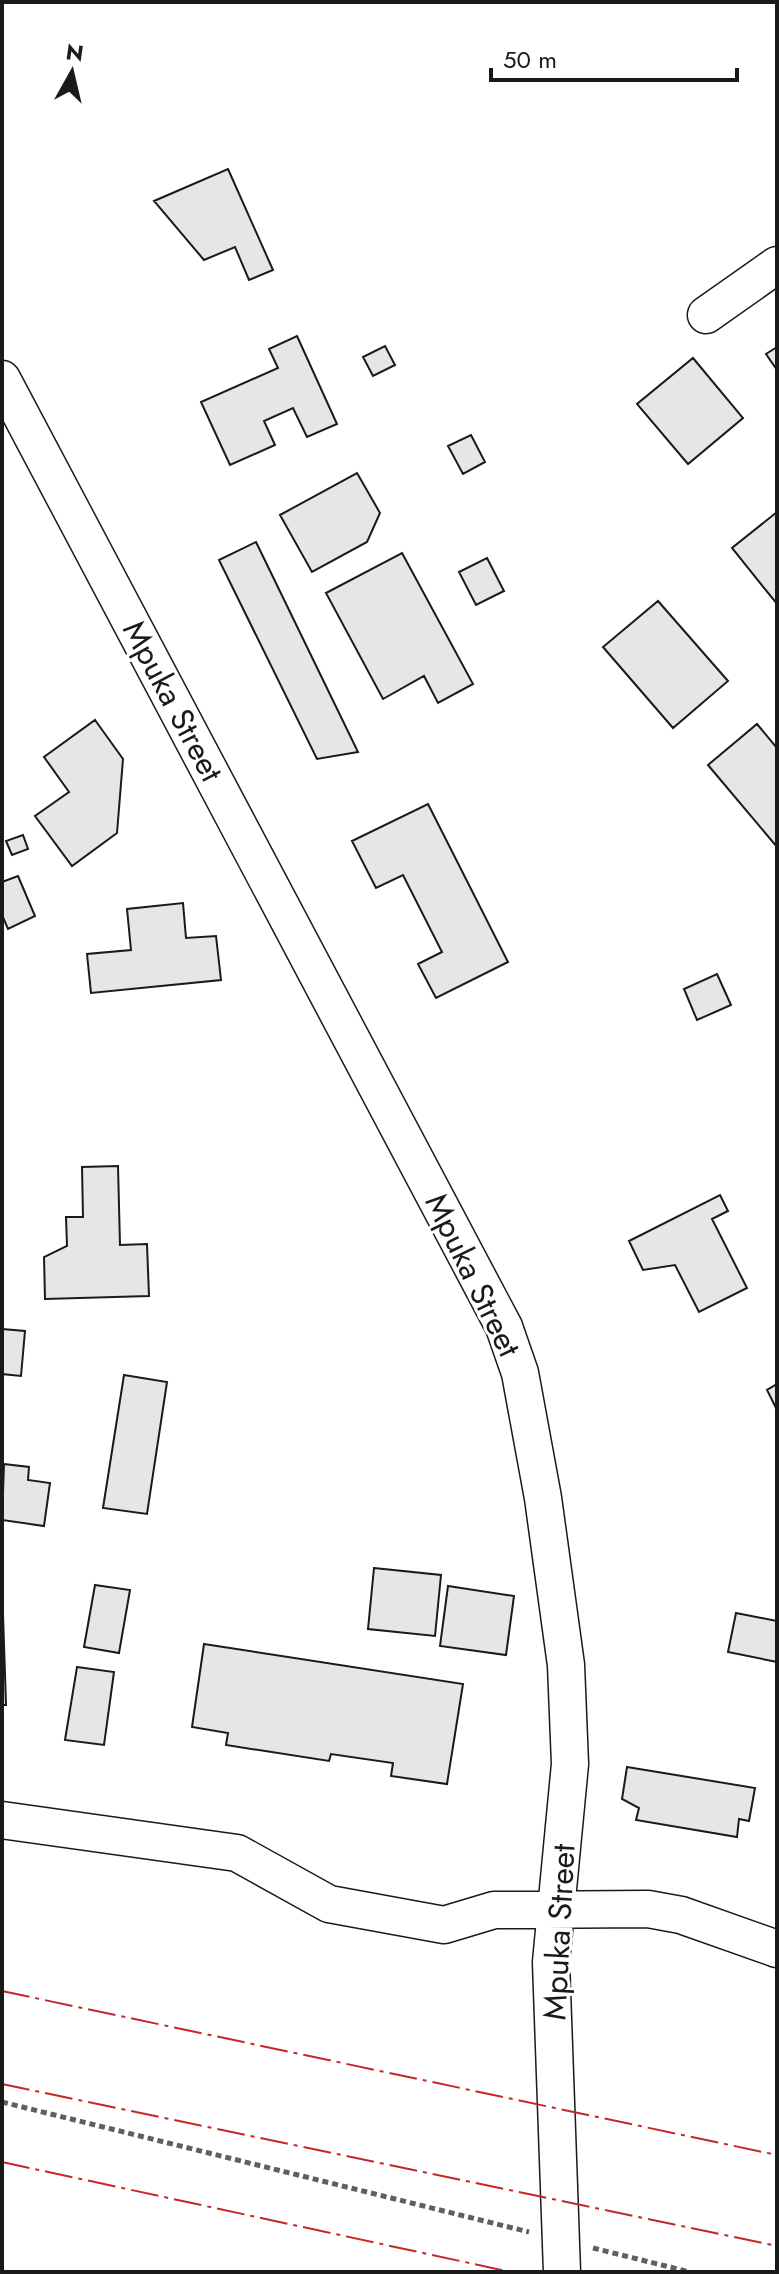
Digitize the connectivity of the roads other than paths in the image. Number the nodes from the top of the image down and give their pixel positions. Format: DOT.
graph roads {
  1 [pos="777,265"];
  2 [pos="706,315"];
  3 [pos="2,379"];
  4 [pos="2,1820"];
  5 [pos="554,1912"];
  6 [pos="777,1949"];
  7 [pos="561,2256"];
  1 -- 2 [label="street"];
  3 -- 5 [label="street, Mpuka Street"];
  4 -- 5 [label="street"];
  5 -- 6 [label="street"];
  5 -- 7 [label="street, Mpuka Street"];
}
